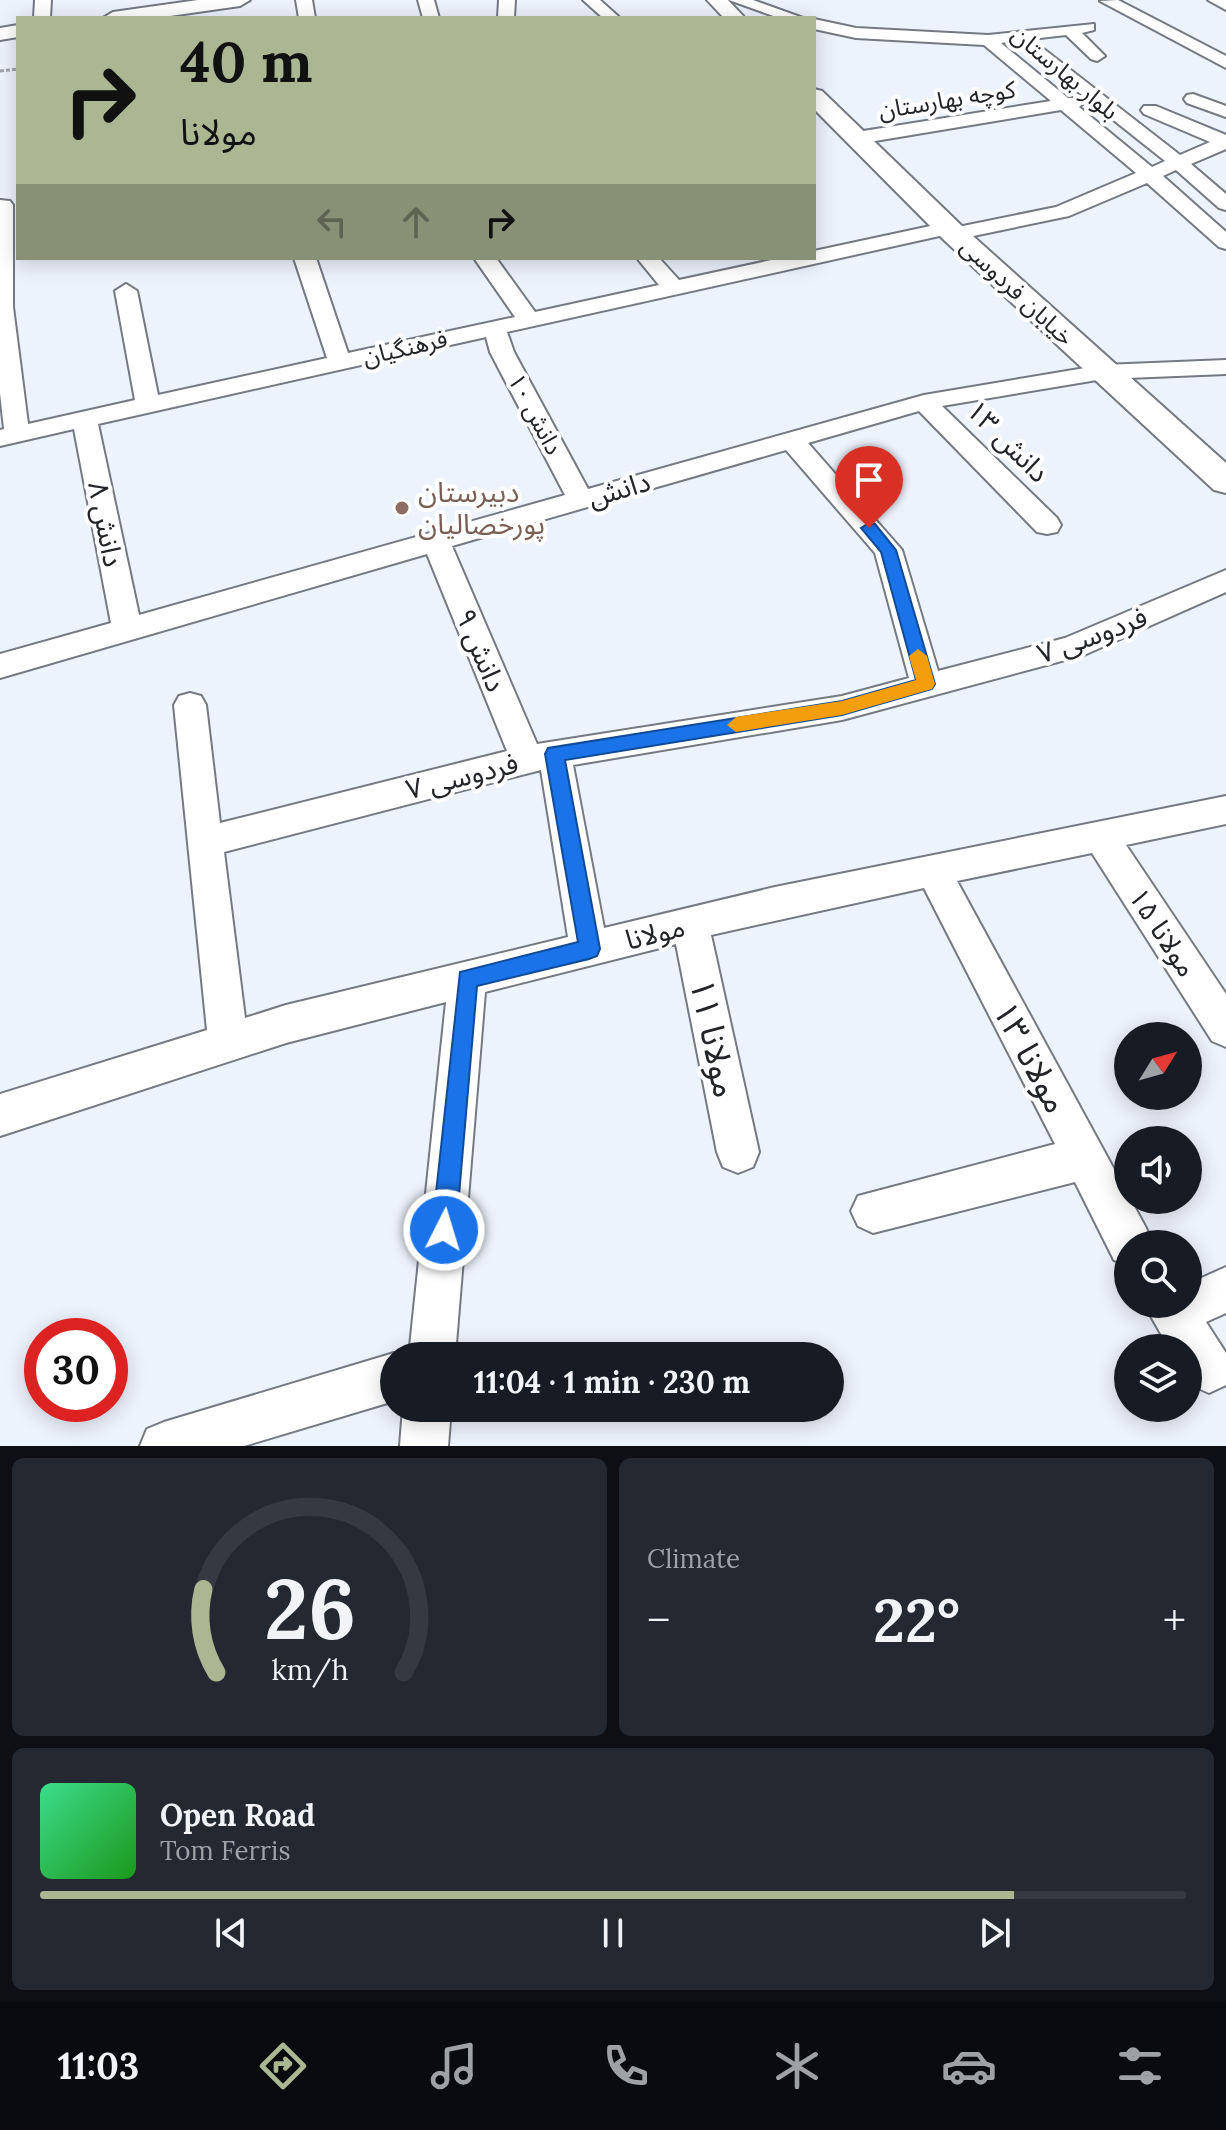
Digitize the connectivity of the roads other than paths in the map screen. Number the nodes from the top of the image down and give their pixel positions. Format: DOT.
graph roads {
  1 [pos="240,0"];
  2 [pos="591,0"];
  3 [pos="717,0"];
  4 [pos="737,0"];
  5 [pos="1216,0"];
  6 [pos="1105,2"];
  7 [pos="1226,5"];
  8 [pos="177,13"];
  9 [pos="139,16"];
  10 [pos="610,16"];
  11 [pos="733,16"];
  12 [pos="789,16"];
  13 [pos="816,24"];
  14 [pos="1088,27"];
  15 [pos="1069,29"];
  16 [pos="1017,36"];
  17 [pos="988,40"];
  18 [pos="1097,56"];
  19 [pos="1226,63"];
  20 [pos="1091,96"];
  21 [pos="816,98"];
  22 [pos="1193,99"];
  23 [pos="1066,106"];
  24 [pos="1150,110"];
  25 [pos="1226,112"];
  26 [pos="857,138"];
  27 [pos="1226,142"];
  28 [pos="1178,162"];
  29 [pos="1150,175"];
  30 [pos="7,204"];
  31 [pos="1226,204"];
  32 [pos="952,231"];
  33 [pos="1226,243"];
  34 [pos="816,255"];
  35 [pos="306,260"];
  36 [pos="486,260"];
  37 [pos="650,260"];
  38 [pos="792,260"];
  39 [pos="673,287"];
  40 [pos="126,291"];
  41 [pos="528,319"];
  42 [pos="494,327"];
  43 [pos="340,363"];
  44 [pos="1226,367"];
  45 [pos="1103,372"];
  46 [pos="924,402"];
  47 [pos="148,404"];
  48 [pos="85,419"];
  49 [pos="9,436"];
  50 [pos="791,440"];
  51 [pos="1226,482"];
  52 [pos="581,500"];
  53 [pos="1047,525"];
  54 [pos="436,541"];
  55 [pos="1226,580"];
  56 [pos="127,630"];
  57 [pos="0,666"];
  58 [pos="926,684"];
  59 [pos="190,705"];
  60 [pos="541,756"];
  61 [pos="1226,810"];
  62 [pos="1100,836"];
  63 [pos="205,842"];
  64 [pos="933,870"];
  65 [pos="690,924"];
  66 [pos="589,949"];
  67 [pos="467,979"];
  68 [pos="1226,1028"];
  69 [pos="228,1042"];
  70 [pos="0,1115"];
  71 [pos="738,1152"];
  72 [pos="1085,1158"];
  73 [pos="873,1211"];
  74 [pos="1123,1230"];
  75 [pos="1226,1290"];
  76 [pos="1202,1298"];
  77 [pos="1176,1318"];
  78 [pos="433,1342"];
  79 [pos="1209,1369"];
  80 [pos="380,1381"];
  81 [pos="426,1422"];
  82 [pos="164,1446"];
  83 [pos="424,1446"];
  1 -- 8 [label="main road"];
  2 -- 10 [label="street"];
  3 -- 11 [label="main road"];
  4 -- 12 [label="street"];
  5 -- 7 [label="street"];
  6 -- 19 [label="street"];
  8 -- 9 [label="main road"];
  13 -- 17 [label="street"];
  14 -- 15 [label="street"];
  15 -- 16 [label="street"];
  15 -- 18 [label="street"];
  16 -- 17 [label="street, بلوار بهارستان"];
  16 -- 20 [label="street, بلوار بهارستان"];
  17 -- 23 [label="street, بلوار بهارستان"];
  20 -- 23 [label="street, کوچه بهارستان"];
  20 -- 28 [label="street, بلوار بهارستان"];
  21 -- 26 [label="main road, خیابان فردوسی"];
  22 -- 25 [label="street"];
  23 -- 26 [label="street, کوچه بهارستان"];
  23 -- 29 [label="street, بلوار بهارستان"];
  24 -- 27 [label="street"];
  26 -- 32 [label="main road, خیابان فردوسی"];
  27 -- 28 [label="street, فرهنگیان"];
  28 -- 29 [label="street, فرهنگیان"];
  28 -- 31 [label="street, بلوار بهارستان"];
  29 -- 32 [label="street, فرهنگیان"];
  29 -- 33 [label="street, بلوار بهارستان"];
  30 -- 49 [label="street"];
  32 -- 34 [label="street, فرهنگیان"];
  32 -- 45 [label="main road, خیابان فردوسی"];
  35 -- 43 [label="street"];
  36 -- 41 [label="street"];
  37 -- 39 [label="street"];
  38 -- 39 [label="street, فرهنگیان"];
  39 -- 41 [label="street, فرهنگیان"];
  40 -- 47 [label="street"];
  41 -- 42 [label="street, فرهنگیان"];
  42 -- 43 [label="street, فرهنگیان"];
  42 -- 52 [label="street, دانش ۱۰"];
  43 -- 47 [label="street, فرهنگیان"];
  44 -- 45 [label="street, دانش"];
  45 -- 46 [label="street, دانش"];
  45 -- 51 [label="main road, خیابان فردوسی"];
  46 -- 50 [label="street, دانش"];
  46 -- 53 [label="street, دانش ۱۳"];
  47 -- 48 [label="street, فرهنگیان"];
  48 -- 49 [label="street, فرهنگیان"];
  48 -- 56 [label="street, دانش ۸"];
  50 -- 52 [label="street, دانش"];
  50 -- 58 [label="street"];
  52 -- 54 [label="street, دانش"];
  54 -- 56 [label="street, دانش"];
  54 -- 60 [label="street, دانش ۹"];
  55 -- 58 [label="street, فردوسی ۷"];
  56 -- 57 [label="street, دانش"];
  58 -- 60 [label="street, فردوسی ۷"];
  59 -- 63 [label="street"];
  60 -- 63 [label="street, فردوسی ۷"];
  60 -- 66 [label="street, دانش ۹"];
  61 -- 62 [label="street, مولانا"];
  62 -- 64 [label="street, مولانا"];
  62 -- 68 [label="street, مولانا ۱۵"];
  63 -- 69 [label="street"];
  64 -- 65 [label="street, مولانا"];
  64 -- 72 [label="street, مولانا ۱۳"];
  65 -- 66 [label="street, مولانا"];
  65 -- 71 [label="street, مولانا ۱۱"];
  66 -- 67 [label="street, مولانا"];
  67 -- 69 [label="street, مولانا"];
  67 -- 78 [label="street"];
  69 -- 70 [label="street, مولانا"];
  72 -- 73 [label="street"];
  72 -- 74 [label="street, مولانا ۱۳"];
  75 -- 76 [label="street"];
  77 -- 79 [label="street"];
  80 -- 82 [label="street"];
  81 -- 83 [label="street"];
}
